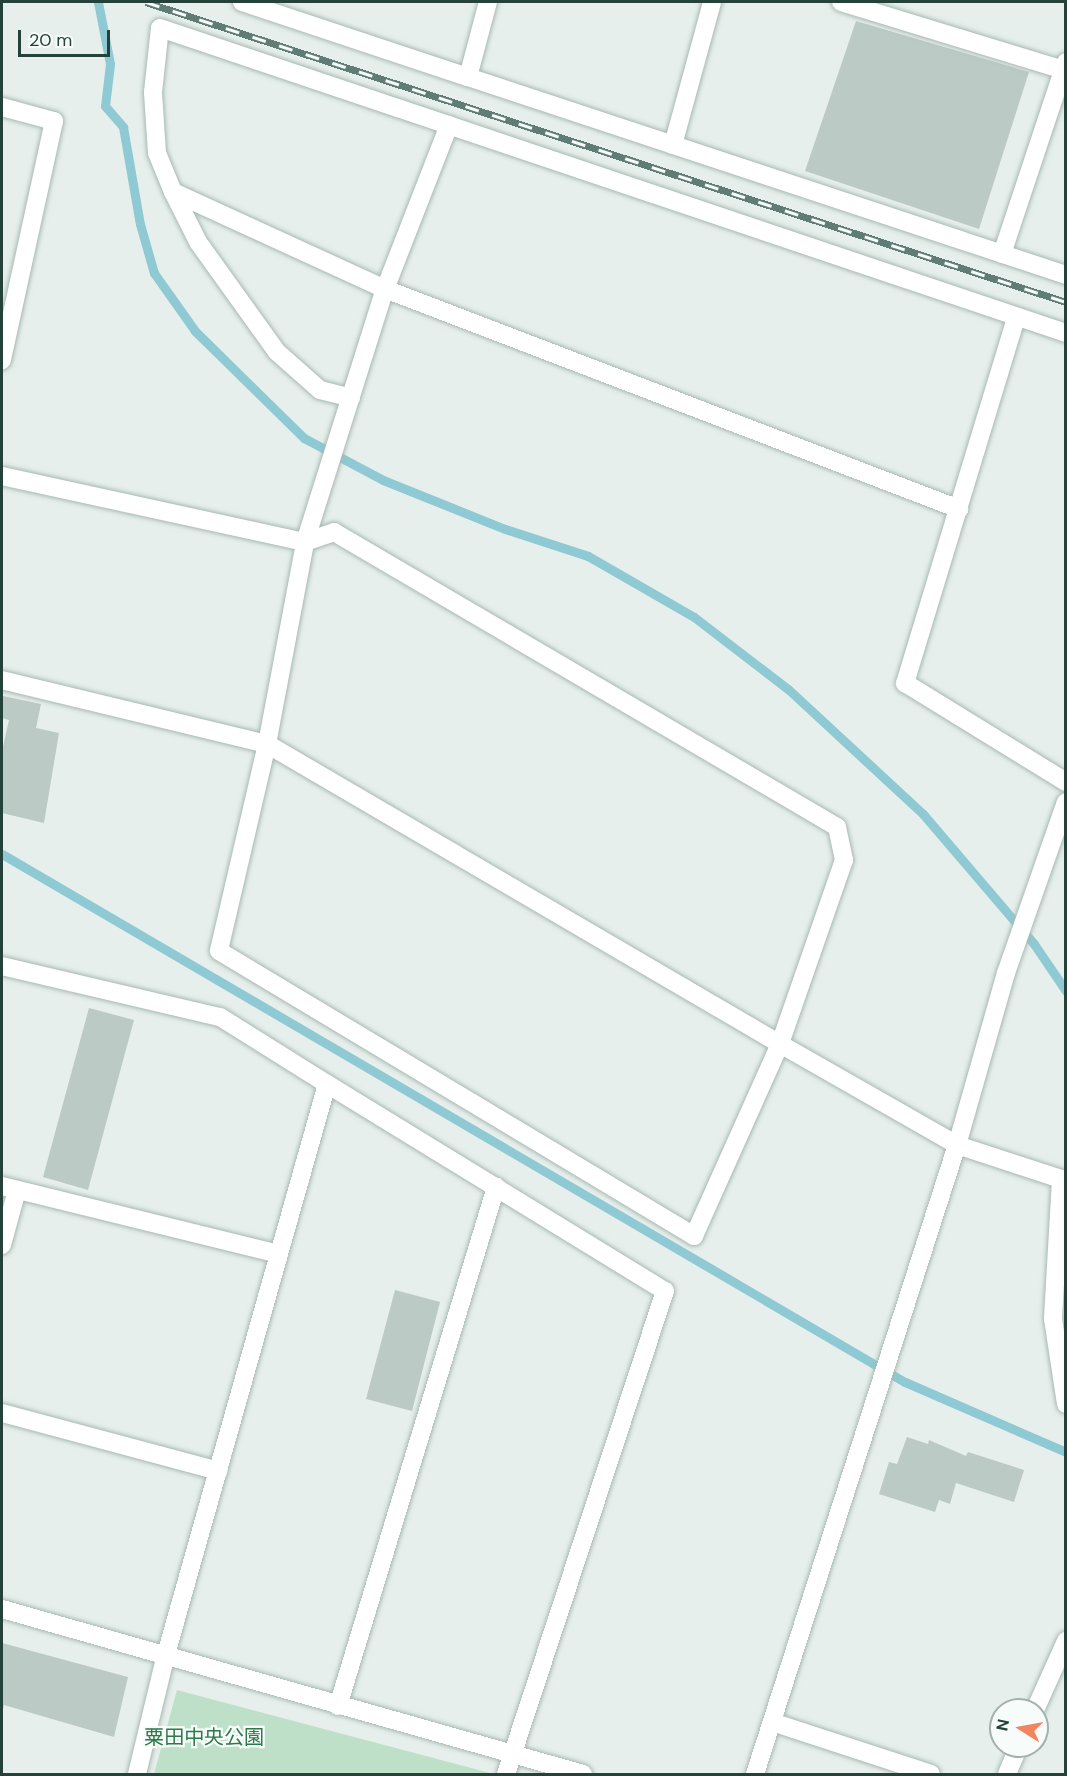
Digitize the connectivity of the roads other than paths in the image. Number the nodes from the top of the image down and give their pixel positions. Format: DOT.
graph roads {
  1 [pos="243,2"];
  2 [pos="488,2"];
  3 [pos="712,2"];
  4 [pos="841,2"];
  5 [pos="300,10"];
  6 [pos="1064,66"];
  7 [pos="468,77"];
  8 [pos="2,107"];
  9 [pos="449,126"];
  10 [pos="672,145"];
  11 [pos="172,192"];
  12 [pos="1002,254"];
  13 [pos="1065,275"];
  14 [pos="385,289"];
  15 [pos="1016,318"];
  16 [pos="1065,333"];
  17 [pos="2,360"];
  18 [pos="349,405"];
  19 [pos="2,476"];
  20 [pos="959,509"];
  21 [pos="305,542"];
  22 [pos="2,680"];
  23 [pos="267,744"];
  24 [pos="1065,782"];
  25 [pos="1065,802"];
  26 [pos="2,966"];
  27 [pos="780,1044"];
  28 [pos="327,1084"];
  29 [pos="957,1145"];
  30 [pos="1063,1179"];
  31 [pos="496,1187"];
  32 [pos="9,1188"];
  33 [pos="2,1245"];
  34 [pos="279,1254"];
  35 [pos="1065,1404"];
  36 [pos="2,1413"];
  37 [pos="218,1471"];
  38 [pos="2,1609"];
  39 [pos="1065,1641"];
  40 [pos="165,1658"];
  41 [pos="1040,1698"];
  42 [pos="338,1706"];
  43 [pos="772,1722"];
  44 [pos="512,1755"];
  45 [pos="1014,1758"];
  46 [pos="137,1774"];
  47 [pos="506,1774"];
  48 [pos="583,1774"];
  49 [pos="755,1774"];
  50 [pos="931,1774"];
  51 [pos="1007,1774"];
  1 -- 5 [label="street"];
  2 -- 7 [label="street"];
  3 -- 10 [label="street"];
  4 -- 6 [label="street"];
  5 -- 7 [label="street"];
  6 -- 12 [label="street"];
  7 -- 10 [label="street"];
  8 -- 17 [label="street"];
  9 -- 11 [label="street"];
  9 -- 14 [label="street"];
  9 -- 15 [label="street"];
  10 -- 12 [label="street"];
  11 -- 14 [label="street"];
  11 -- 18 [label="street"];
  12 -- 13 [label="street"];
  14 -- 18 [label="street"];
  14 -- 20 [label="street"];
  15 -- 16 [label="street"];
  15 -- 20 [label="street"];
  18 -- 21 [label="street"];
  19 -- 21 [label="street"];
  20 -- 24 [label="street"];
  21 -- 23 [label="street"];
  21 -- 27 [label="street"];
  22 -- 23 [label="street"];
  23 -- 27 [label="street"];
  23 -- 27 [label="street"];
  25 -- 29 [label="street"];
  26 -- 28 [label="street"];
  27 -- 29 [label="street"];
  28 -- 31 [label="street"];
  28 -- 34 [label="street"];
  29 -- 30 [label="street"];
  29 -- 43 [label="street"];
  30 -- 35 [label="street"];
  31 -- 42 [label="street"];
  31 -- 44 [label="street"];
  32 -- 33 [label="street"];
  32 -- 34 [label="street"];
  34 -- 37 [label="street"];
  36 -- 37 [label="street"];
  37 -- 40 [label="street"];
  38 -- 40 [label="street"];
  39 -- 41 [label="street"];
  40 -- 42 [label="street"];
  40 -- 46 [label="street"];
  42 -- 44 [label="street"];
  43 -- 49 [label="street"];
  43 -- 50 [label="street"];
  44 -- 47 [label="street"];
  44 -- 48 [label="street"];
  45 -- 51 [label="street"];
}
